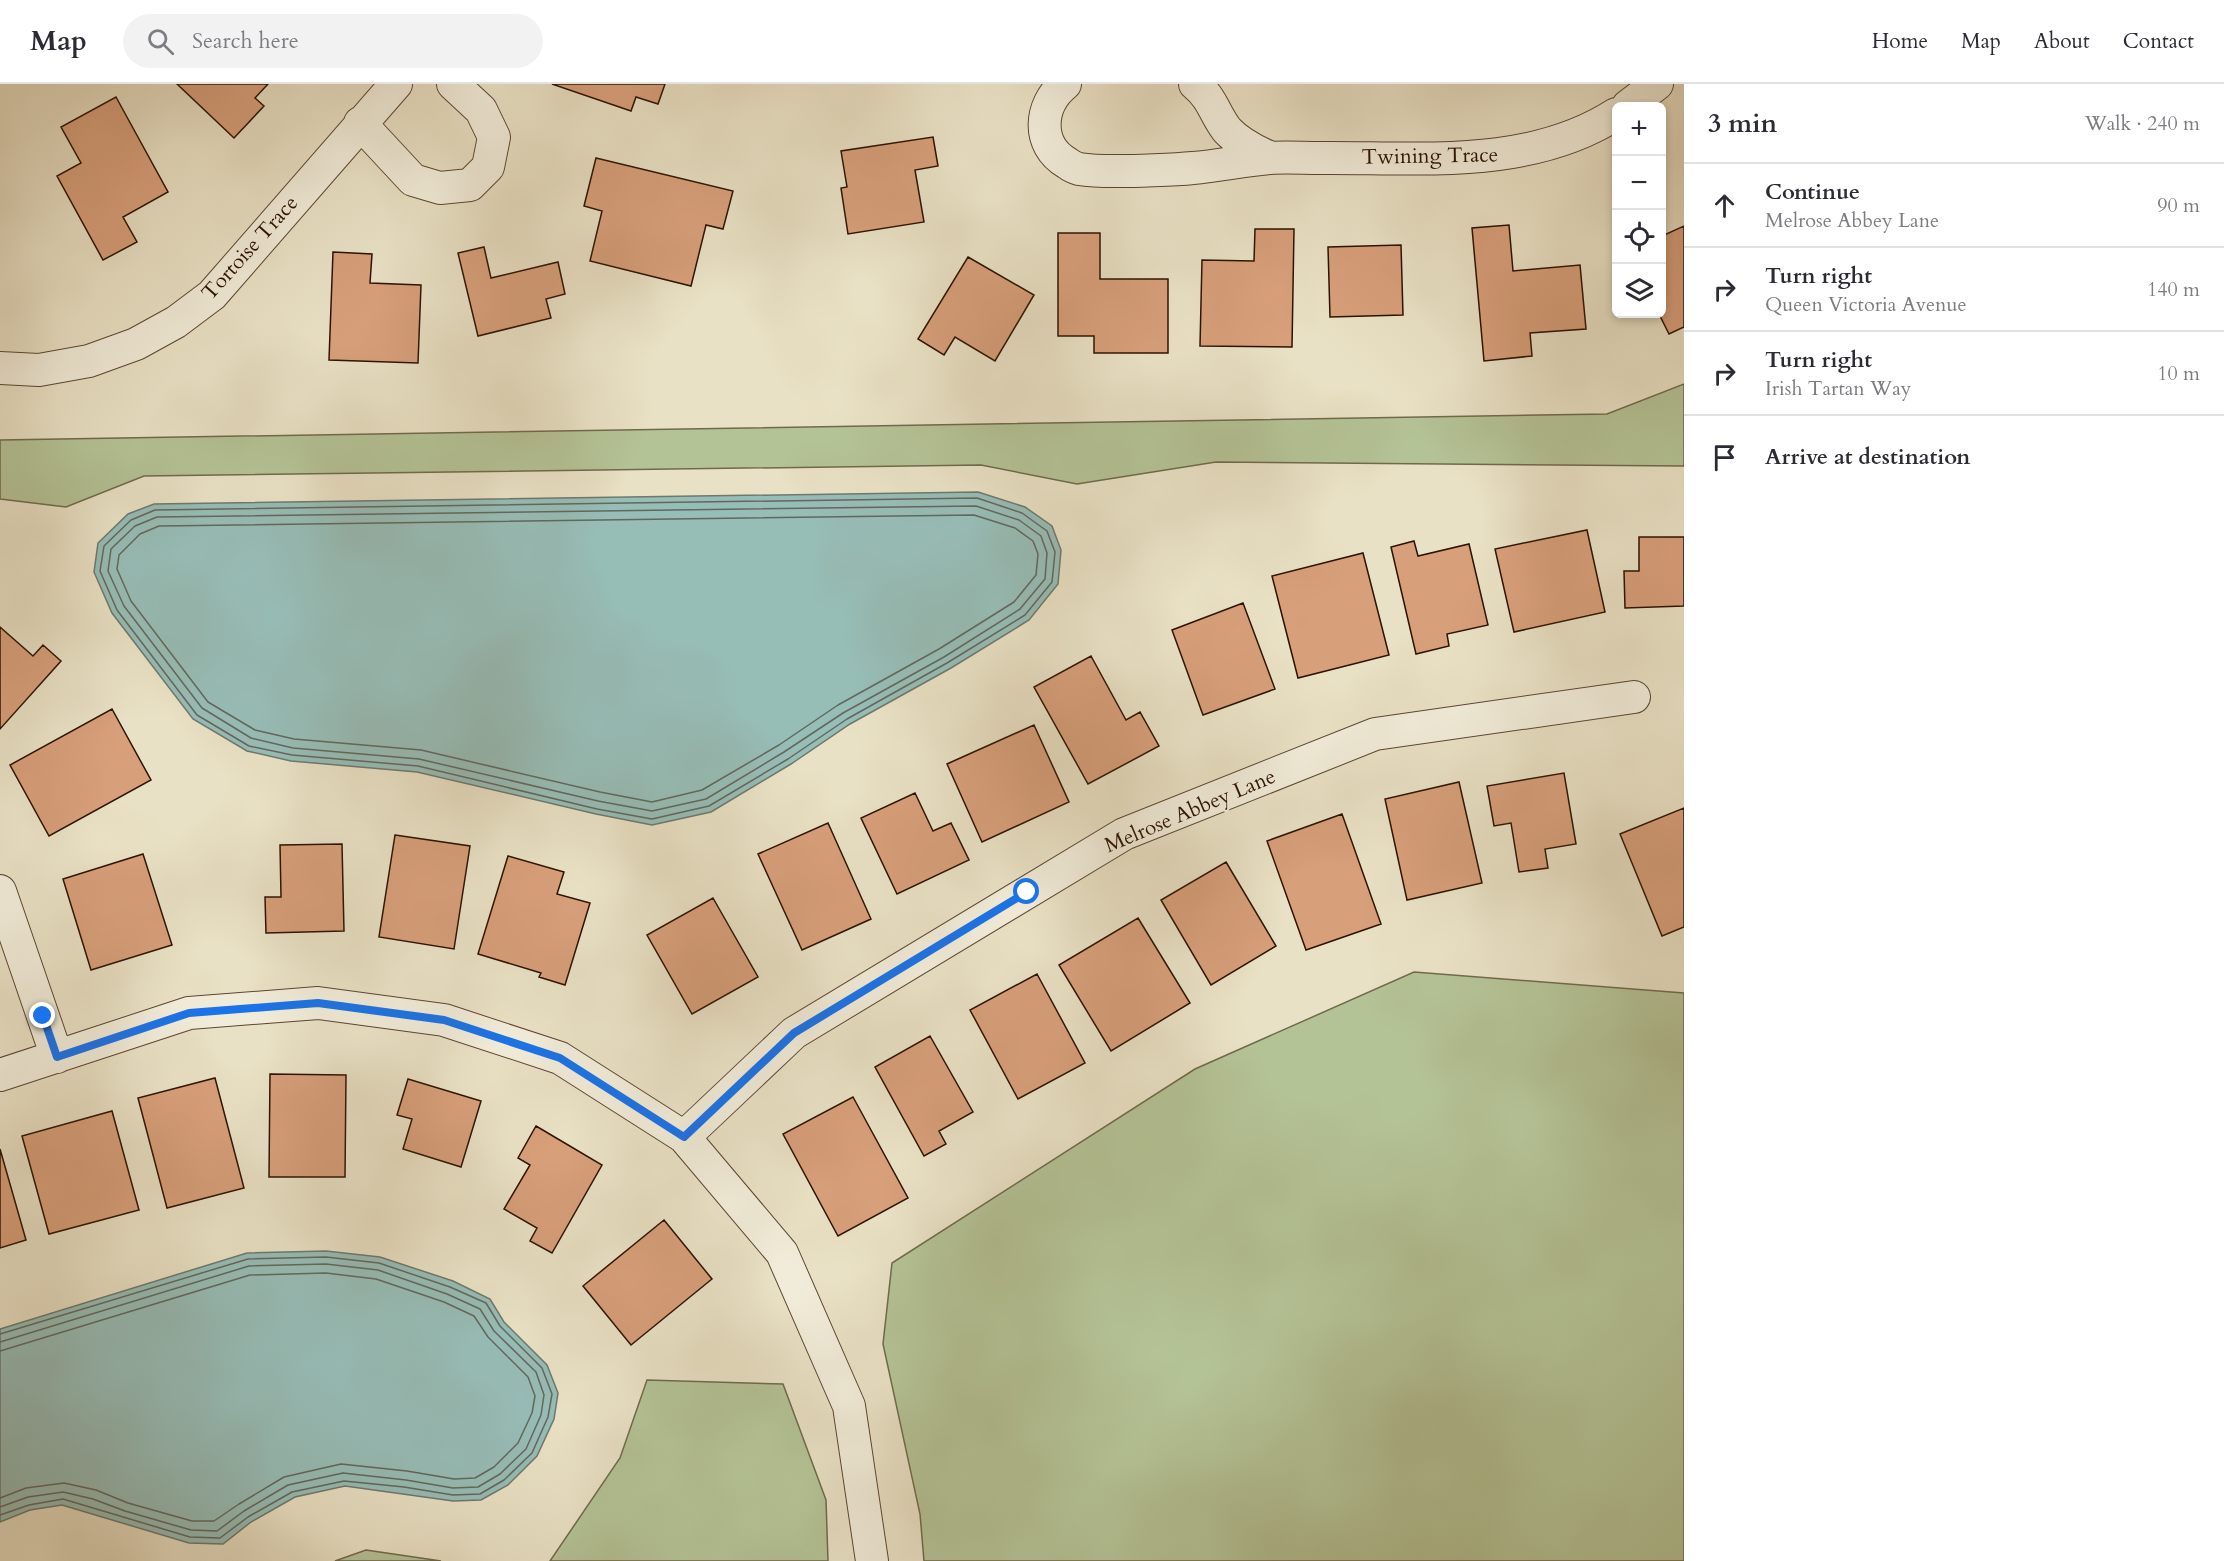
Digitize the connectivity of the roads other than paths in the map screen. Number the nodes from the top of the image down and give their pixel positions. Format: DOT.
graph roads {
  1 [pos="396,84"];
  2 [pos="453,84"];
  3 [pos="1065,84"];
  4 [pos="1195,84"];
  5 [pos="1658,84"];
  6 [pos="1633,102"];
  7 [pos="1612,117"];
  8 [pos="360,123"];
  9 [pos="1271,158"];
  10 [pos="0,368"];
  11 [pos="1634,697"];
  12 [pos="0,891"];
  13 [pos="57,1057"];
  14 [pos="0,1075"];
  15 [pos="684,1137"];
  16 [pos="872,1561"];
  1 -- 8 [label="street, Tortoise Trace"];
  2 -- 8 [label="street"];
  3 -- 9 [label="street, Twining Trace"];
  4 -- 9 [label="street, Twining Trace"];
  5 -- 6 [label="street"];
  7 -- 9 [label="street, Twining Trace"];
  8 -- 10 [label="street, Tortoise Trace"];
  11 -- 15 [label="street, Melrose Abbey Lane"];
  12 -- 13 [label="street"];
  13 -- 14 [label="street"];
  13 -- 15 [label="street"];
  15 -- 16 [label="street"];
}
